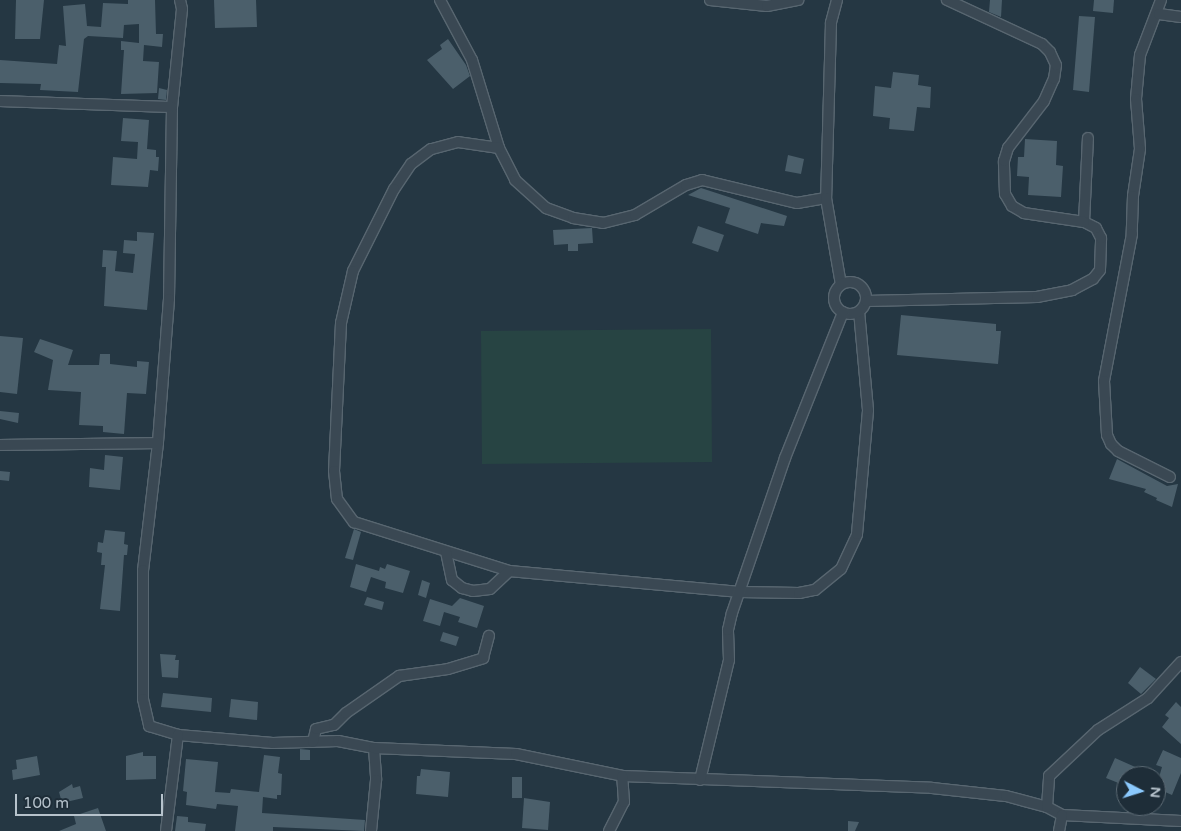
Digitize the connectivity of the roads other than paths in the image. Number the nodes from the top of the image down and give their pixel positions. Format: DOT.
graph roads {
  1 [pos="180,0"];
  2 [pos="440,0"];
  3 [pos="710,0"];
  4 [pos="798,0"];
  5 [pos="837,0"];
  6 [pos="947,0"];
  7 [pos="1161,0"];
  8 [pos="966,3"];
  9 [pos="1159,14"];
  10 [pos="1181,17"];
  11 [pos="0,101"];
  12 [pos="172,107"];
  13 [pos="1088,138"];
  14 [pos="499,148"];
  15 [pos="826,198"];
  16 [pos="1084,222"];
  17 [pos="841,285"];
  18 [pos="866,301"];
  19 [pos="843,312"];
  20 [pos="859,312"];
  21 [pos="158,443"];
  22 [pos="0,445"];
  23 [pos="1170,477"];
  24 [pos="446,552"];
  25 [pos="509,571"];
  26 [pos="740,592"];
  27 [pos="489,636"];
  28 [pos="1181,662"];
  29 [pos="178,735"];
  30 [pos="313,742"];
  31 [pos="374,748"];
  32 [pos="622,776"];
  33 [pos="700,780"];
  34 [pos="1046,807"];
  35 [pos="1062,815"];
  36 [pos="1181,821"];
  37 [pos="166,831"];
  38 [pos="371,831"];
  39 [pos="609,831"];
  40 [pos="1059,831"];
  1 -- 12 [label="street"];
  2 -- 14 [label="street"];
  3 -- 4 [label="street"];
  5 -- 15 [label="street"];
  6 -- 8 [label="street"];
  7 -- 9 [label="street"];
  8 -- 16 [label="street"];
  9 -- 10 [label="street"];
  9 -- 23 [label="street"];
  11 -- 12 [label="street"];
  12 -- 21 [label="street"];
  13 -- 16 [label="street"];
  14 -- 15 [label="street"];
  14 -- 24 [label="street"];
  15 -- 17 [label="street"];
  16 -- 18 [label="street"];
  17 -- 18 [label="street"];
  17 -- 19 [label="street"];
  18 -- 20 [label="street"];
  19 -- 20 [label="street"];
  19 -- 26 [label="street"];
  20 -- 26 [label="street"];
  21 -- 22 [label="street"];
  21 -- 29 [label="street"];
  24 -- 25 [label="street"];
  24 -- 25 [label="street"];
  25 -- 26 [label="street"];
  26 -- 33 [label="street"];
  27 -- 30 [label="street"];
  28 -- 34 [label="street"];
  29 -- 30 [label="street"];
  29 -- 37 [label="street"];
  30 -- 31 [label="street"];
  31 -- 32 [label="street"];
  31 -- 38 [label="street"];
  32 -- 33 [label="street"];
  32 -- 39 [label="street"];
  33 -- 34 [label="street"];
  34 -- 35 [label="street"];
  35 -- 36 [label="street"];
  35 -- 40 [label="street"];
}
